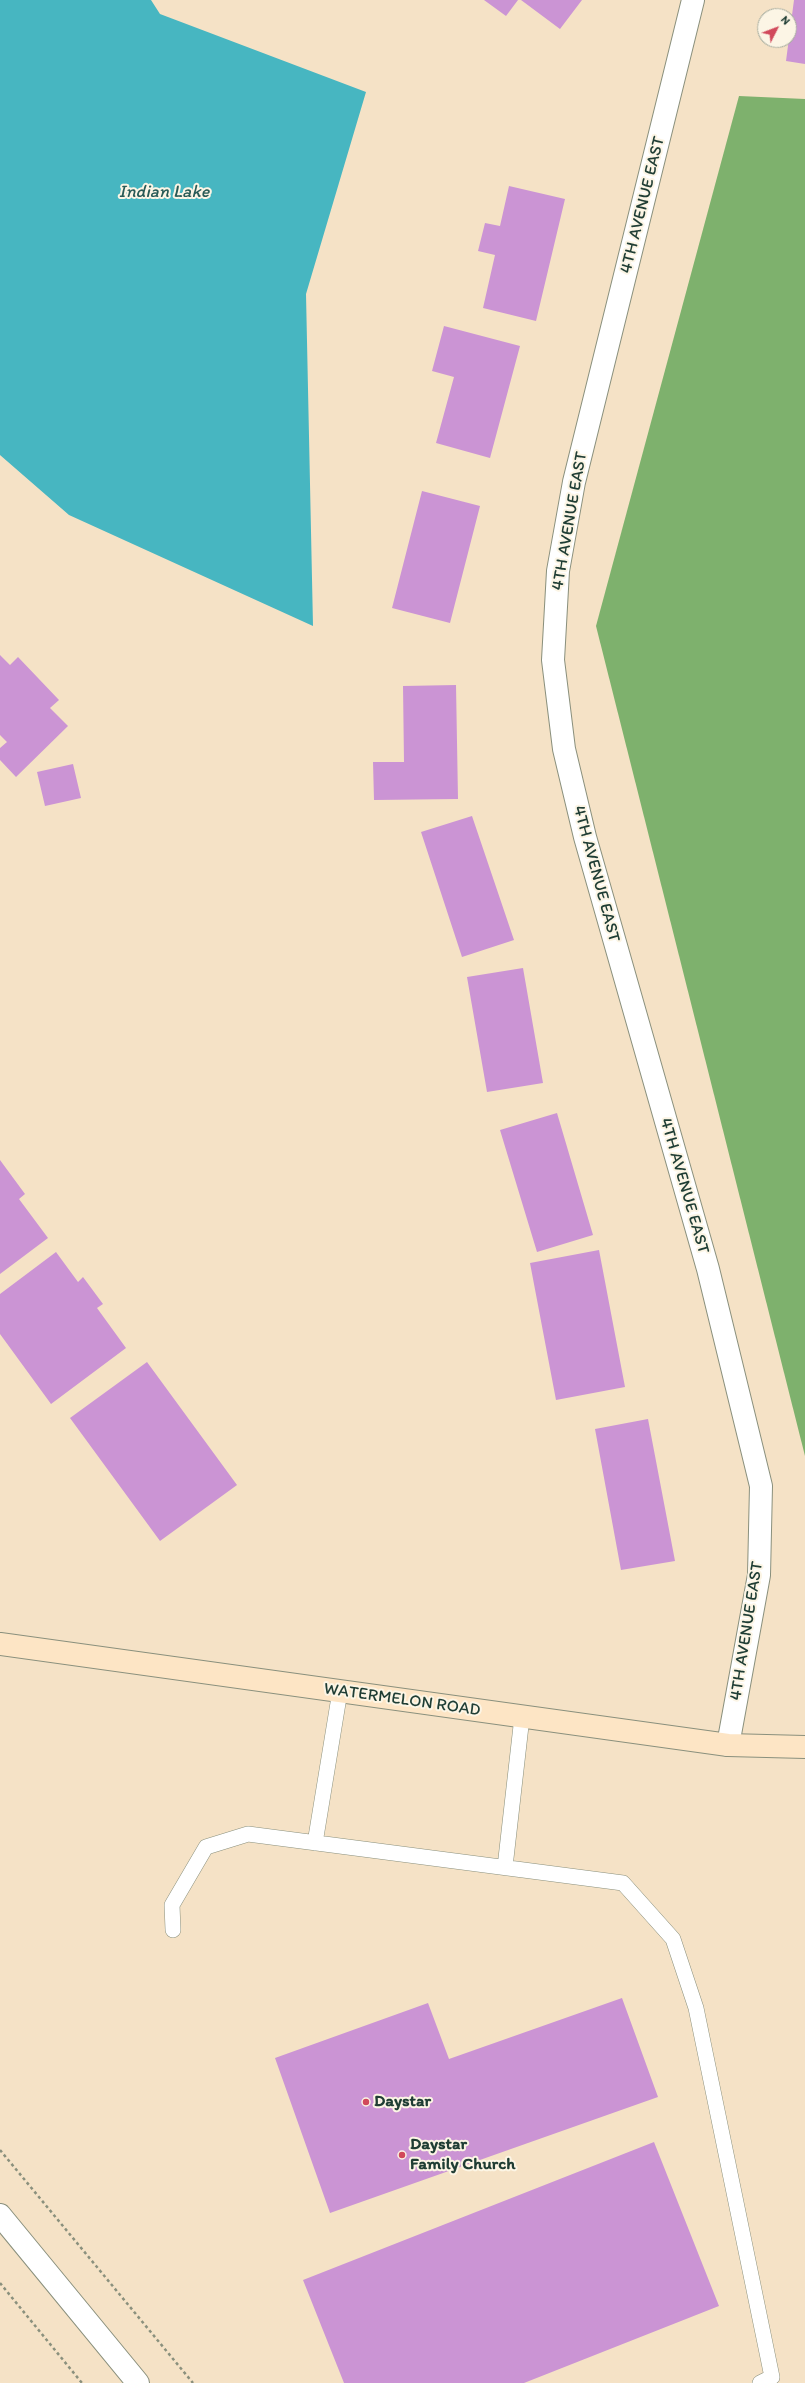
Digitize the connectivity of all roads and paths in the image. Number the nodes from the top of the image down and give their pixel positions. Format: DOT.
graph roads {
  1 [pos="693,0"];
  2 [pos="0,1644"];
  3 [pos="340,1691"];
  4 [pos="522,1717"];
  5 [pos="728,1745"];
  6 [pos="805,1747"];
  7 [pos="314,1843"];
  8 [pos="505,1867"];
  9 [pos="173,1930"];
  10 [pos="0,2150"];
  11 [pos="0,2215"];
  12 [pos="0,2283"];
  13 [pos="82,2383"];
  14 [pos="138,2383"];
  15 [pos="193,2383"];
  16 [pos="760,2383"];
  1 -- 5 [label="street, 4TH AVENUE EAST"];
  2 -- 3 [label="main road, WATERMELON ROAD"];
  3 -- 4 [label="main road, WATERMELON ROAD"];
  3 -- 7 [label="lane"];
  4 -- 5 [label="main road, WATERMELON ROAD"];
  4 -- 8 [label="lane"];
  5 -- 6 [label="main road, WATERMELON ROAD"];
  7 -- 8 [label="lane"];
  7 -- 9 [label="lane"];
  8 -- 16 [label="lane"];
  10 -- 15 [label="path"];
  11 -- 14 [label="street"];
  12 -- 13 [label="path"];
}
